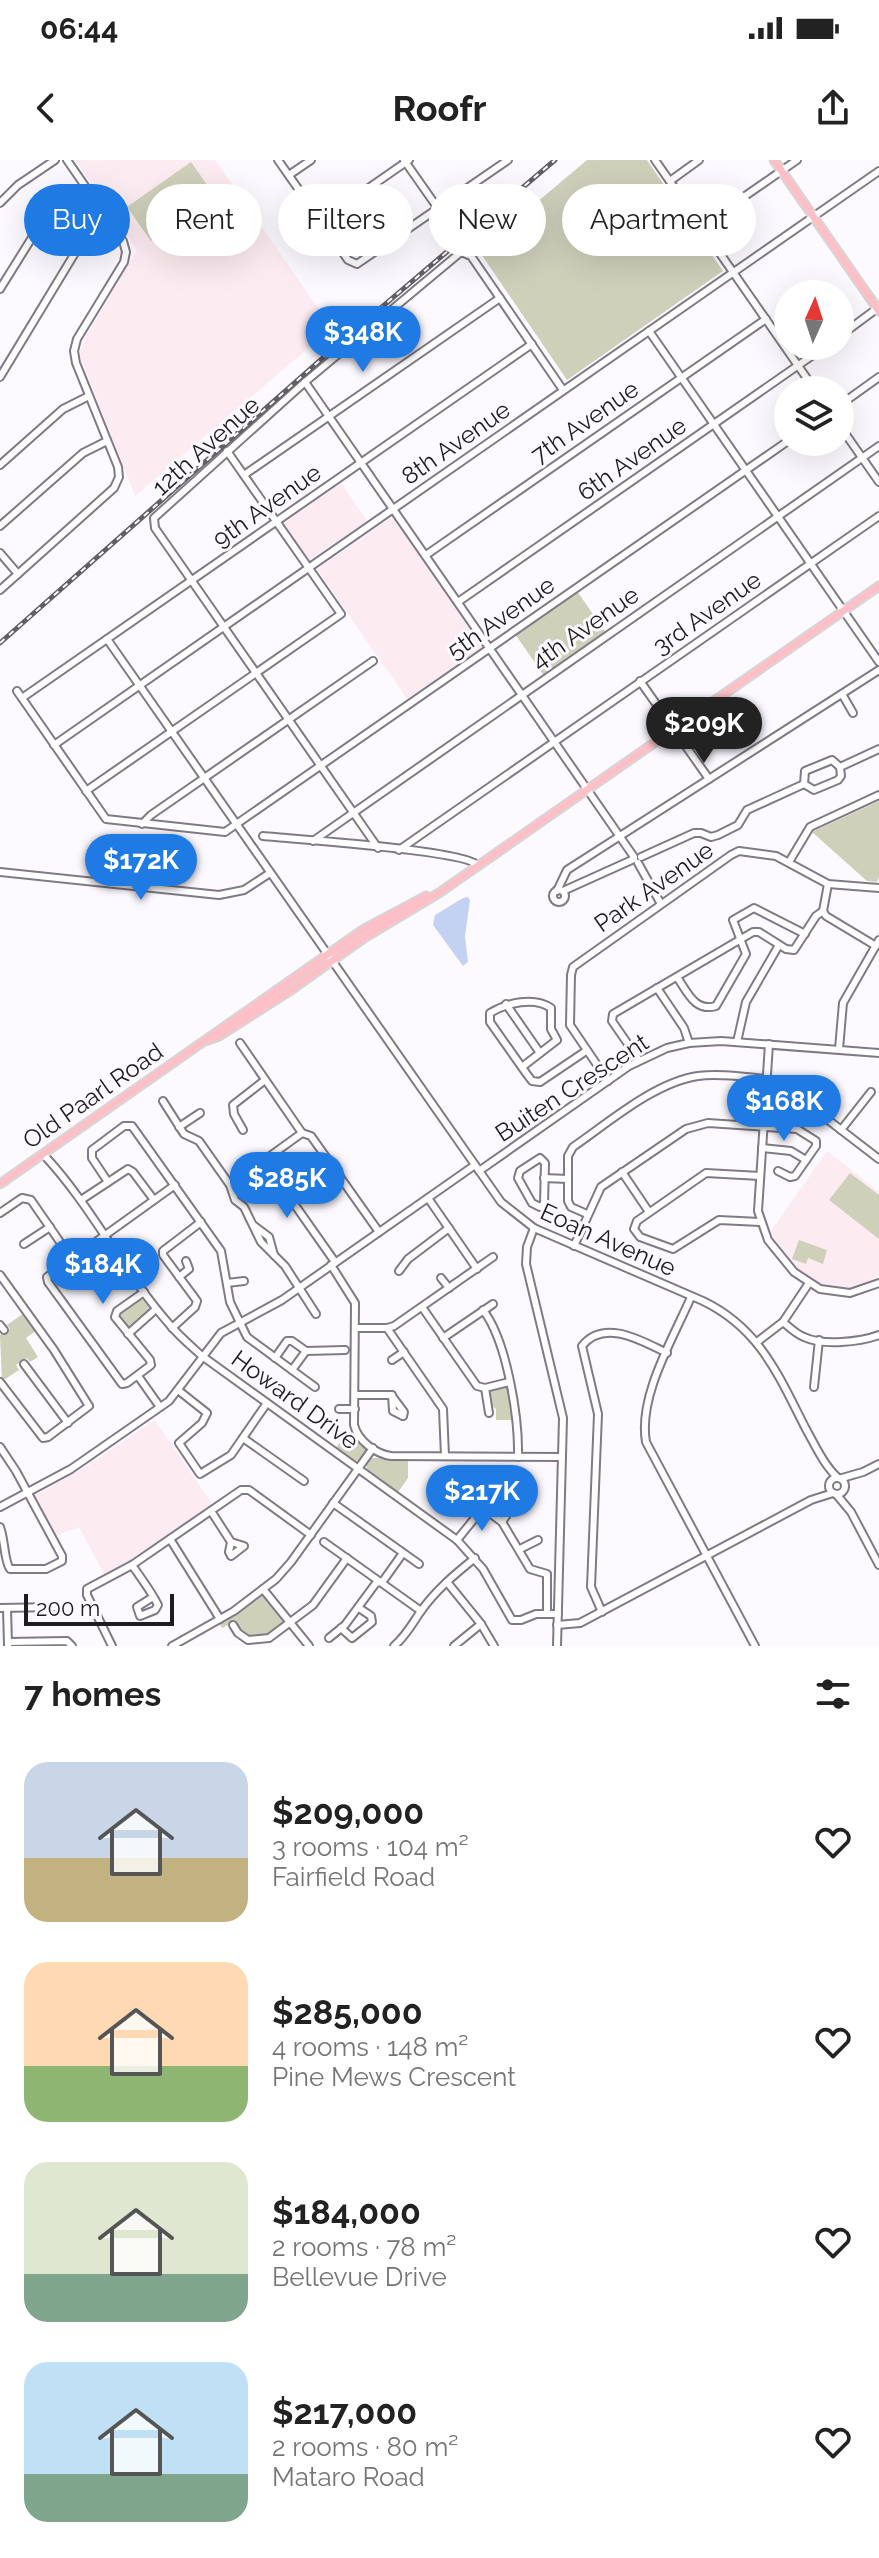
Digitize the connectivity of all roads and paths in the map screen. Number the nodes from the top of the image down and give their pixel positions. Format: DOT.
graph roads {
  1 [pos="55,160"];
  2 [pos="67,160"];
  3 [pos="278,160"];
  4 [pos="311,160"];
  5 [pos="508,160"];
  6 [pos="655,160"];
  7 [pos="699,160"];
  8 [pos="774,160"];
  9 [pos="797,160"];
  10 [pos="406,161"];
  11 [pos="781,170"];
  12 [pos="879,171"];
  13 [pos="289,175"];
  14 [pos="670,181"];
  15 [pos="84,184"];
  16 [pos="295,184"];
  17 [pos="373,184"];
  18 [pos="474,184"];
  19 [pos="672,184"];
  20 [pos="756,188"];
  21 [pos="429,196"];
  22 [pos="0,203"];
  23 [pos="814,217"];
  24 [pos="24,250"];
  25 [pos="73,256"];
  26 [pos="125,256"];
  27 [pos="345,256"];
  28 [pos="370,256"];
  29 [pos="722,256"];
  30 [pos="733,273"];
  31 [pos="0,289"];
  32 [pos="500,298"];
  33 [pos="878,309"];
  34 [pos="766,319"];
  35 [pos="854,326"];
  36 [pos="649,331"];
  37 [pos="532,344"];
  38 [pos="806,360"];
  39 [pos="798,366"];
  40 [pos="805,376"];
  41 [pos="0,377"];
  42 [pos="879,377"];
  43 [pos="681,378"];
  44 [pos="305,382"];
  45 [pos="563,390"];
  46 [pos="854,395"];
  47 [pos="89,396"];
  48 [pos="329,416"];
  49 [pos="713,424"];
  50 [pos="107,441"];
  51 [pos="854,446"];
  52 [pos="879,446"];
  53 [pos="227,451"];
  54 [pos="774,451"];
  55 [pos="862,458"];
  56 [pos="361,462"];
  57 [pos="0,465"];
  58 [pos="745,471"];
  59 [pos="244,475"];
  60 [pos="879,482"];
  61 [pos="394,509"];
  62 [pos="879,516"];
  63 [pos="778,517"];
  64 [pos="276,521"];
  65 [pos="0,526"];
  66 [pos="0,553"];
  67 [pos="426,555"];
  68 [pos="810,563"];
  69 [pos="309,568"];
  70 [pos="18,574"];
  71 [pos="192,580"];
  72 [pos="879,586"];
  73 [pos="0,590"];
  74 [pos="458,602"];
  75 [pos="843,610"];
  76 [pos="224,627"];
  77 [pos="107,639"];
  78 [pos="490,648"];
  79 [pos="373,661"];
  80 [pos="879,662"];
  81 [pos="879,670"];
  82 [pos="256,673"];
  83 [pos="640,681"];
  84 [pos="140,685"];
  85 [pos="17,691"];
  86 [pos="523,694"];
  87 [pos="842,694"];
  88 [pos="22,698"];
  89 [pos="853,713"];
  90 [pos="289,719"];
  91 [pos="673,728"];
  92 [pos="171,732"];
  93 [pos="555,741"];
  94 [pos="54,745"];
  95 [pos="879,749"];
  96 [pos="321,766"];
  97 [pos="840,767"];
  98 [pos="204,778"];
  99 [pos="709,779"];
  100 [pos="804,784"];
  101 [pos="588,788"];
  102 [pos="86,791"];
  103 [pos="879,795"];
  104 [pos="353,812"];
  105 [pos="142,824"];
  106 [pos="236,826"];
  107 [pos="621,835"];
  108 [pos="263,836"];
  109 [pos="313,841"];
  110 [pos="378,848"];
  111 [pos="399,850"];
  112 [pos="638,859"];
  113 [pos="789,862"];
  114 [pos="477,865"];
  115 [pos="0,872"];
  116 [pos="270,873"];
  117 [pos="828,884"];
  118 [pos="879,888"];
  119 [pos="661,904"];
  120 [pos="823,911"];
  121 [pos="805,934"];
  122 [pos="740,941"];
  123 [pos="877,943"];
  124 [pos="779,945"];
  125 [pos="330,958"];
  126 [pos="677,977"];
  127 [pos="657,988"];
  128 [pos="506,1004"];
  129 [pos="737,1042"];
  130 [pos="240,1043"];
  131 [pos="689,1043"];
  132 [pos="769,1044"];
  133 [pos="839,1049"];
  134 [pos="586,1051"];
  135 [pos="540,1053"];
  136 [pos="879,1053"];
  137 [pos="639,1060"];
  138 [pos="522,1067"];
  139 [pos="767,1079"];
  140 [pos="265,1080"];
  141 [pos="608,1081"];
  142 [pos="871,1092"];
  143 [pos="163,1101"];
  144 [pos="765,1103"];
  145 [pos="200,1113"];
  146 [pos="179,1127"];
  147 [pos="764,1127"];
  148 [pos="243,1130"];
  149 [pos="841,1130"];
  150 [pos="302,1133"];
  151 [pos="762,1148"];
  152 [pos="43,1154"];
  153 [pos="879,1159"];
  154 [pos="806,1160"];
  155 [pos="264,1161"];
  156 [pos="477,1168"];
  157 [pos="778,1171"];
  158 [pos="622,1172"];
  159 [pos="760,1176"];
  160 [pos="544,1178"];
  161 [pos="568,1179"];
  162 [pos="108,1182"];
  163 [pos="0,1184"];
  164 [pos="175,1185"];
  165 [pos="230,1185"];
  166 [pos="428,1198"];
  167 [pos="81,1200"];
  168 [pos="154,1200"];
  169 [pos="649,1212"];
  170 [pos="0,1213"];
  171 [pos="587,1214"];
  172 [pos="201,1222"];
  173 [pos="760,1222"];
  174 [pos="253,1225"];
  175 [pos="50,1227"];
  176 [pos="449,1228"];
  177 [pos="534,1228"];
  178 [pos="379,1232"];
  179 [pos="104,1235"];
  180 [pos="268,1236"];
  181 [pos="261,1242"];
  182 [pos="24,1244"];
  183 [pos="574,1246"];
  184 [pos="274,1255"];
  185 [pos="493,1257"];
  186 [pos="71,1258"];
  187 [pos="186,1261"];
  188 [pos="333,1264"];
  189 [pos="477,1269"];
  190 [pos="399,1271"];
  191 [pos="0,1275"];
  192 [pos="179,1277"];
  193 [pos="441,1278"];
  194 [pos="244,1281"];
  195 [pos="227,1283"];
  196 [pos="809,1283"];
  197 [pos="879,1283"];
  198 [pos="89,1284"];
  199 [pos="298,1288"];
  200 [pos="449,1288"];
  201 [pos="144,1292"];
  202 [pos="691,1297"];
  203 [pos="493,1304"];
  204 [pos="422,1307"];
  205 [pos="156,1309"];
  206 [pos="483,1310"];
  207 [pos="316,1314"];
  208 [pos="239,1322"];
  209 [pos="783,1322"];
  210 [pos="172,1328"];
  211 [pos="355,1328"];
  212 [pos="387,1328"];
  213 [pos="128,1334"];
  214 [pos="879,1335"];
  215 [pos="443,1338"];
  216 [pos="819,1340"];
  217 [pos="757,1342"];
  218 [pos="345,1350"];
  219 [pos="306,1351"];
  220 [pos="404,1352"];
  221 [pos="667,1353"];
  222 [pos="202,1356"];
  223 [pos="275,1358"];
  224 [pos="392,1360"];
  225 [pos="24,1364"];
  226 [pos="292,1370"];
  227 [pos="138,1376"];
  228 [pos="0,1382"];
  229 [pos="509,1382"];
  230 [pos="315,1387"];
  231 [pos="814,1387"];
  232 [pos="485,1388"];
  233 [pos="178,1390"];
  234 [pos="355,1395"];
  235 [pos="392,1395"];
  236 [pos="267,1403"];
  237 [pos="160,1407"];
  238 [pos="339,1409"];
  239 [pos="355,1409"];
  240 [pos="489,1413"];
  241 [pos="68,1423"];
  242 [pos="243,1438"];
  243 [pos="0,1447"];
  244 [pos="373,1448"];
  245 [pos="445,1456"];
  246 [pos="518,1457"];
  247 [pos="562,1457"];
  248 [pos="821,1457"];
  249 [pos="879,1464"];
  250 [pos="358,1468"];
  251 [pos="863,1472"];
  252 [pos="442,1478"];
  253 [pos="840,1478"];
  254 [pos="304,1481"];
  255 [pos="829,1482"];
  256 [pos="844,1489"];
  257 [pos="27,1492"];
  258 [pos="834,1493"];
  259 [pos="528,1498"];
  260 [pos="811,1500"];
  261 [pos="333,1503"];
  262 [pos="0,1507"];
  263 [pos="484,1509"];
  264 [pos="512,1509"];
  265 [pos="211,1511"];
  266 [pos="851,1512"];
  267 [pos="502,1522"];
  268 [pos="0,1527"];
  269 [pos="311,1535"];
  270 [pos="170,1539"];
  271 [pos="457,1540"];
  272 [pos="538,1540"];
  273 [pos="231,1542"];
  274 [pos="324,1542"];
  275 [pos="520,1549"];
  276 [pos="403,1553"];
  277 [pos="707,1555"];
  278 [pos="347,1558"];
  279 [pos="475,1558"];
  280 [pos="419,1564"];
  281 [pos="132,1565"];
  282 [pos="879,1565"];
  283 [pos="8,1568"];
  284 [pos="7,1579"];
  285 [pos="380,1582"];
  286 [pos="447,1582"];
  287 [pos="263,1589"];
  288 [pos="153,1597"];
  289 [pos="58,1607"];
  290 [pos="4,1608"];
  291 [pos="359,1608"];
  292 [pos="421,1611"];
  293 [pos="602,1612"];
  294 [pos="547,1614"];
  295 [pos="558,1614"];
  296 [pos="220,1619"];
  297 [pos="290,1622"];
  298 [pos="481,1624"];
  299 [pos="233,1625"];
  300 [pos="557,1625"];
  301 [pos="341,1628"];
  302 [pos="329,1638"];
  303 [pos="8,1644"];
  304 [pos="46,1644"];
  305 [pos="72,1646"];
  306 [pos="112,1646"];
  307 [pos="172,1646"];
  308 [pos="309,1646"];
  309 [pos="394,1646"];
  310 [pos="454,1646"];
  311 [pos="494,1646"];
  312 [pos="557,1646"];
  313 [pos="755,1646"];
  1 -- 22 [label="street"];
  2 -- 15 [label="street"];
  3 -- 13 [label="street"];
  4 -- 13 [label="street"];
  5 -- 18 [label="street"];
  6 -- 14 [label="street"];
  7 -- 14 [label="street"];
  8 -- 11 [label="main road"];
  9 -- 11 [label="street"];
  10 -- 17 [label="street"];
  10 -- 21 [label="street"];
  11 -- 20 [label="street"];
  11 -- 23 [label="main road"];
  12 -- 23 [label="street, 8th Avenue"];
  13 -- 16 [label="street"];
  14 -- 19 [label="street"];
  23 -- 30 [label="street, 8th Avenue"];
  23 -- 33 [label="main road"];
  24 -- 31 [label="street"];
  25 -- 41 [label="street"];
  26 -- 47 [label="street"];
  27 -- 28 [label="street"];
  29 -- 30 [label="street"];
  30 -- 34 [label="street"];
  30 -- 36 [label="street, 8th Avenue"];
  32 -- 37 [label="street"];
  32 -- 44 [label="street, 12th Avenue"];
  32 -- 48 [label="street"];
  33 -- 35 [label="street"];
  34 -- 39 [label="street"];
  34 -- 43 [label="street, 7th Avenue"];
  36 -- 43 [label="street"];
  36 -- 45 [label="street, 8th Avenue"];
  37 -- 45 [label="street"];
  37 -- 56 [label="street, 9th Avenue"];
  38 -- 39 [label="street, 6th Avenue"];
  39 -- 40 [label="street"];
  39 -- 49 [label="street, 6th Avenue"];
  42 -- 46 [label="street"];
  43 -- 49 [label="street"];
  43 -- 67 [label="street, 7th Avenue"];
  44 -- 48 [label="street"];
  44 -- 53 [label="street, 12th Avenue"];
  45 -- 61 [label="street, 8th Avenue"];
  47 -- 50 [label="street"];
  47 -- 57 [label="street"];
  48 -- 56 [label="street"];
  48 -- 59 [label="street"];
  49 -- 58 [label="street"];
  49 -- 74 [label="street, 6th Avenue"];
  50 -- 65 [label="street"];
  50 -- 70 [label="street"];
  51 -- 55 [label="street"];
  52 -- 55 [label="street, 4th Avenue"];
  53 -- 59 [label="street"];
  53 -- 71 [label="street, 12th Avenue"];
  54 -- 58 [label="street, 5th Avenue"];
  55 -- 60 [label="street"];
  55 -- 63 [label="street, 4th Avenue"];
  56 -- 61 [label="street"];
  56 -- 64 [label="street, 9th Avenue"];
  58 -- 63 [label="street"];
  58 -- 78 [label="street, 5th Avenue"];
  59 -- 64 [label="street"];
  61 -- 67 [label="street"];
  61 -- 69 [label="street, 8th Avenue"];
  62 -- 68 [label="street, 3rd Avenue"];
  63 -- 68 [label="street"];
  63 -- 86 [label="street, 4th Avenue"];
  64 -- 69 [label="street"];
  64 -- 71 [label="street, 9th Avenue"];
  66 -- 70 [label="street"];
  67 -- 74 [label="street"];
  68 -- 75 [label="street"];
  68 -- 83 [label="street, 3rd Avenue"];
  69 -- 76 [label="street, 8th Avenue"];
  69 -- 82 [label="street"];
  70 -- 73 [label="street"];
  71 -- 76 [label="street"];
  71 -- 77 [label="street, 9th Avenue"];
  72 -- 75 [label="main road, Old Paarl Road"];
  74 -- 78 [label="street"];
  75 -- 80 [label="street"];
  75 -- 91 [label="main road, Old Paarl Road"];
  76 -- 82 [label="street"];
  76 -- 84 [label="street, 8th Avenue"];
  77 -- 84 [label="street, Eoan Avenue"];
  77 -- 88 [label="street, 9th Avenue"];
  78 -- 86 [label="street"];
  78 -- 96 [label="street, 5th Avenue"];
  79 -- 90 [label="street"];
  81 -- 87 [label="street"];
  82 -- 90 [label="street"];
  82 -- 92 [label="street"];
  83 -- 91 [label="street"];
  83 -- 93 [label="street, 3rd Avenue"];
  84 -- 92 [label="street, Eoan Avenue"];
  84 -- 94 [label="street, 8th Avenue"];
  85 -- 88 [label="street"];
  86 -- 93 [label="street"];
  86 -- 104 [label="street, 4th Avenue"];
  87 -- 89 [label="street"];
  87 -- 99 [label="street"];
  88 -- 94 [label="street"];
  90 -- 96 [label="street"];
  90 -- 98 [label="street"];
  91 -- 99 [label="street"];
  91 -- 101 [label="main road, Old Paarl Road"];
  92 -- 98 [label="street, Eoan Avenue"];
  92 -- 102 [label="street"];
  93 -- 101 [label="street"];
  93 -- 111 [label="street, 3rd Avenue"];
  94 -- 102 [label="street"];
  95 -- 97 [label="street"];
  96 -- 104 [label="street"];
  96 -- 106 [label="street, 5th Avenue"];
  97 -- 100 [label="street"];
  97 -- 100 [label="street"];
  98 -- 105 [label="street"];
  98 -- 106 [label="street, Eoan Avenue"];
  99 -- 107 [label="street"];
  100 -- 112 [label="street"];
  101 -- 107 [label="street"];
  101 -- 114 [label="main road, Old Paarl Road"];
  102 -- 105 [label="street"];
  103 -- 113 [label="street"];
  104 -- 109 [label="street, 4th Avenue"];
  104 -- 110 [label="street"];
  105 -- 106 [label="street"];
  106 -- 116 [label="street, Eoan Avenue"];
  107 -- 112 [label="street"];
  107 -- 112 [label="street"];
  108 -- 109 [label="street"];
  109 -- 110 [label="street"];
  110 -- 111 [label="street"];
  111 -- 114 [label="street"];
  112 -- 119 [label="street"];
  113 -- 117 [label="street, Park Avenue"];
  113 -- 119 [label="street, Park Avenue"];
  114 -- 125 [label="main road, Old Paarl Road"];
  115 -- 116 [label="street"];
  116 -- 125 [label="street, Eoan Avenue"];
  117 -- 118 [label="street, Park Avenue"];
  117 -- 120 [label="street"];
  119 -- 134 [label="street, Park Avenue"];
  120 -- 121 [label="street"];
  120 -- 123 [label="street"];
  121 -- 122 [label="street"];
  121 -- 124 [label="street"];
  122 -- 124 [label="street"];
  122 -- 126 [label="street"];
  122 -- 126 [label="street"];
  123 -- 133 [label="street"];
  124 -- 129 [label="street"];
  125 -- 152 [label="main road, Old Paarl Road"];
  125 -- 156 [label="street, Eoan Avenue"];
  126 -- 127 [label="street"];
  127 -- 131 [label="street"];
  127 -- 137 [label="street"];
  128 -- 135 [label="street"];
  128 -- 135 [label="street"];
  128 -- 138 [label="street"];
  129 -- 131 [label="street, Buiten Crescent"];
  129 -- 132 [label="street, Buiten Crescent"];
  130 -- 140 [label="street"];
  131 -- 137 [label="street, Buiten Crescent"];
  132 -- 133 [label="street, Buiten Crescent"];
  132 -- 139 [label="street"];
  133 -- 136 [label="street, Buiten Crescent"];
  134 -- 138 [label="street"];
  134 -- 141 [label="street, Park Avenue"];
  135 -- 138 [label="street"];
  137 -- 141 [label="street, Buiten Crescent"];
  139 -- 144 [label="street"];
  139 -- 161 [label="street"];
  140 -- 148 [label="street"];
  140 -- 150 [label="street"];
  141 -- 156 [label="street, Buiten Crescent"];
  142 -- 149 [label="street"];
  143 -- 146 [label="street"];
  144 -- 147 [label="street"];
  144 -- 149 [label="street"];
  145 -- 146 [label="street"];
  146 -- 165 [label="street"];
  147 -- 151 [label="street"];
  147 -- 154 [label="street"];
  147 -- 158 [label="street"];
  149 -- 153 [label="street"];
  150 -- 155 [label="street"];
  150 -- 178 [label="street"];
  151 -- 154 [label="street"];
  151 -- 159 [label="street"];
  152 -- 163 [label="main road, Old Paarl Road"];
  152 -- 167 [label="street, Howard Drive"];
  154 -- 157 [label="street"];
  155 -- 165 [label="street"];
  155 -- 188 [label="street"];
  156 -- 166 [label="street, Buiten Crescent"];
  156 -- 177 [label="street, Eoan Avenue"];
  158 -- 169 [label="street"];
  158 -- 171 [label="street"];
  159 -- 169 [label="street"];
  159 -- 173 [label="street"];
  160 -- 160 [label="street"];
  160 -- 161 [label="street"];
  161 -- 171 [label="street"];
  162 -- 164 [label="street"];
  162 -- 167 [label="street"];
  162 -- 168 [label="street"];
  164 -- 168 [label="street"];
  164 -- 172 [label="street"];
  165 -- 174 [label="street"];
  166 -- 176 [label="street"];
  166 -- 178 [label="street, Buiten Crescent"];
  167 -- 179 [label="street, Howard Drive"];
  168 -- 179 [label="street"];
  169 -- 173 [label="street"];
  170 -- 175 [label="street"];
  171 -- 183 [label="street"];
  172 -- 192 [label="street"];
  172 -- 195 [label="street"];
  173 -- 196 [label="street"];
  174 -- 180 [label="street"];
  174 -- 181 [label="street"];
  175 -- 182 [label="street"];
  175 -- 186 [label="street"];
  176 -- 189 [label="street"];
  176 -- 190 [label="street"];
  177 -- 183 [label="street, Eoan Avenue"];
  177 -- 247 [label="street"];
  178 -- 188 [label="street, Buiten Crescent"];
  179 -- 186 [label="street"];
  179 -- 201 [label="street, Howard Drive"];
  180 -- 181 [label="street"];
  180 -- 184 [label="street"];
  181 -- 184 [label="street"];
  183 -- 202 [label="street, Eoan Avenue"];
  184 -- 199 [label="street"];
  185 -- 189 [label="street"];
  186 -- 198 [label="street"];
  186 -- 227 [label="street"];
  187 -- 192 [label="street"];
  188 -- 199 [label="street, Buiten Crescent"];
  188 -- 211 [label="street"];
  189 -- 200 [label="street"];
  191 -- 241 [label="street"];
  192 -- 210 [label="street"];
  193 -- 200 [label="street"];
  194 -- 195 [label="street"];
  195 -- 208 [label="street"];
  196 -- 197 [label="street"];
  196 -- 209 [label="street"];
  199 -- 207 [label="street"];
  199 -- 208 [label="street, Buiten Crescent"];
  200 -- 204 [label="street"];
  201 -- 205 [label="street, Howard Drive"];
  201 -- 213 [label="street"];
  202 -- 217 [label="street, Eoan Avenue"];
  202 -- 221 [label="street"];
  203 -- 206 [label="street"];
  204 -- 212 [label="street"];
  204 -- 215 [label="street"];
  205 -- 210 [label="street, Howard Drive"];
  205 -- 213 [label="street"];
  206 -- 215 [label="street"];
  206 -- 229 [label="street"];
  208 -- 222 [label="street, Buiten Crescent"];
  208 -- 223 [label="street"];
  209 -- 216 [label="street"];
  209 -- 217 [label="street"];
  210 -- 222 [label="street, Howard Drive"];
  211 -- 212 [label="street"];
  211 -- 234 [label="street"];
  212 -- 220 [label="street"];
  213 -- 227 [label="street"];
  214 -- 216 [label="street"];
  215 -- 232 [label="street"];
  216 -- 231 [label="street"];
  217 -- 248 [label="street, Eoan Avenue"];
  218 -- 219 [label="street"];
  219 -- 223 [label="street"];
  219 -- 226 [label="street"];
  220 -- 224 [label="street"];
  220 -- 245 [label="street"];
  221 -- 277 [label="street"];
  221 -- 293 [label="street"];
  222 -- 233 [label="street, Buiten Crescent"];
  222 -- 236 [label="street, Howard Drive"];
  223 -- 226 [label="street"];
  225 -- 241 [label="street"];
  226 -- 230 [label="street"];
  227 -- 237 [label="street"];
  228 -- 241 [label="street"];
  229 -- 232 [label="street"];
  229 -- 246 [label="street"];
  232 -- 240 [label="street"];
  233 -- 237 [label="street, Buiten Crescent"];
  233 -- 242 [label="street"];
  234 -- 235 [label="street"];
  234 -- 239 [label="street"];
  236 -- 242 [label="street"];
  236 -- 250 [label="street, Howard Drive"];
  237 -- 257 [label="street, Buiten Crescent"];
  238 -- 239 [label="street"];
  239 -- 244 [label="street"];
  242 -- 254 [label="street"];
  243 -- 257 [label="street"];
  244 -- 245 [label="street"];
  244 -- 250 [label="street"];
  245 -- 246 [label="street"];
  246 -- 247 [label="street"];
  247 -- 295 [label="street"];
  248 -- 253 [label="street, Eoan Avenue"];
  248 -- 255 [label="street, Eoan Avenue"];
  249 -- 251 [label="street"];
  250 -- 261 [label="street"];
  250 -- 271 [label="street, Howard Drive"];
  251 -- 253 [label="street"];
  251 -- 256 [label="street"];
  252 -- 263 [label="street"];
  253 -- 255 [label="street"];
  253 -- 256 [label="street, Eoan Avenue"];
  255 -- 258 [label="street, Eoan Avenue"];
  255 -- 260 [label="street"];
  256 -- 258 [label="street"];
  256 -- 266 [label="street"];
  257 -- 262 [label="street, Buiten Crescent"];
  257 -- 283 [label="street"];
  258 -- 260 [label="street"];
  258 -- 266 [label="street"];
  259 -- 264 [label="street"];
  260 -- 277 [label="street"];
  261 -- 269 [label="street"];
  261 -- 276 [label="street"];
  263 -- 264 [label="street"];
  263 -- 267 [label="street"];
  263 -- 271 [label="street"];
  264 -- 267 [label="street"];
  265 -- 269 [label="street"];
  265 -- 270 [label="street"];
  265 -- 273 [label="street"];
  266 -- 282 [label="street"];
  267 -- 275 [label="street"];
  268 -- 283 [label="street"];
  269 -- 287 [label="street"];
  270 -- 281 [label="street"];
  270 -- 296 [label="street"];
  271 -- 279 [label="street, Howard Drive"];
  272 -- 275 [label="street"];
  274 -- 278 [label="street"];
  275 -- 294 [label="street"];
  276 -- 280 [label="street"];
  276 -- 285 [label="street"];
  277 -- 293 [label="street"];
  277 -- 313 [label="street"];
  278 -- 285 [label="street"];
  278 -- 297 [label="street"];
  279 -- 286 [label="street"];
  279 -- 294 [label="street, Howard Drive"];
  281 -- 288 [label="street"];
  281 -- 306 [label="street"];
  283 -- 284 [label="street"];
  285 -- 291 [label="street"];
  285 -- 292 [label="street"];
  286 -- 292 [label="street"];
  286 -- 298 [label="street"];
  287 -- 296 [label="street"];
  287 -- 297 [label="street"];
  289 -- 290 [label="street"];
  290 -- 303 [label="street"];
  291 -- 301 [label="street"];
  291 -- 301 [label="street"];
  292 -- 309 [label="street"];
  293 -- 300 [label="street"];
  294 -- 295 [label="street, Howard Drive"];
  295 -- 300 [label="street"];
  296 -- 307 [label="street"];
  297 -- 299 [label="street"];
  297 -- 308 [label="street"];
  298 -- 310 [label="street"];
  298 -- 311 [label="street"];
  300 -- 312 [label="street"];
  301 -- 302 [label="street"];
  303 -- 304 [label="street"];
  304 -- 305 [label="street"];
}
